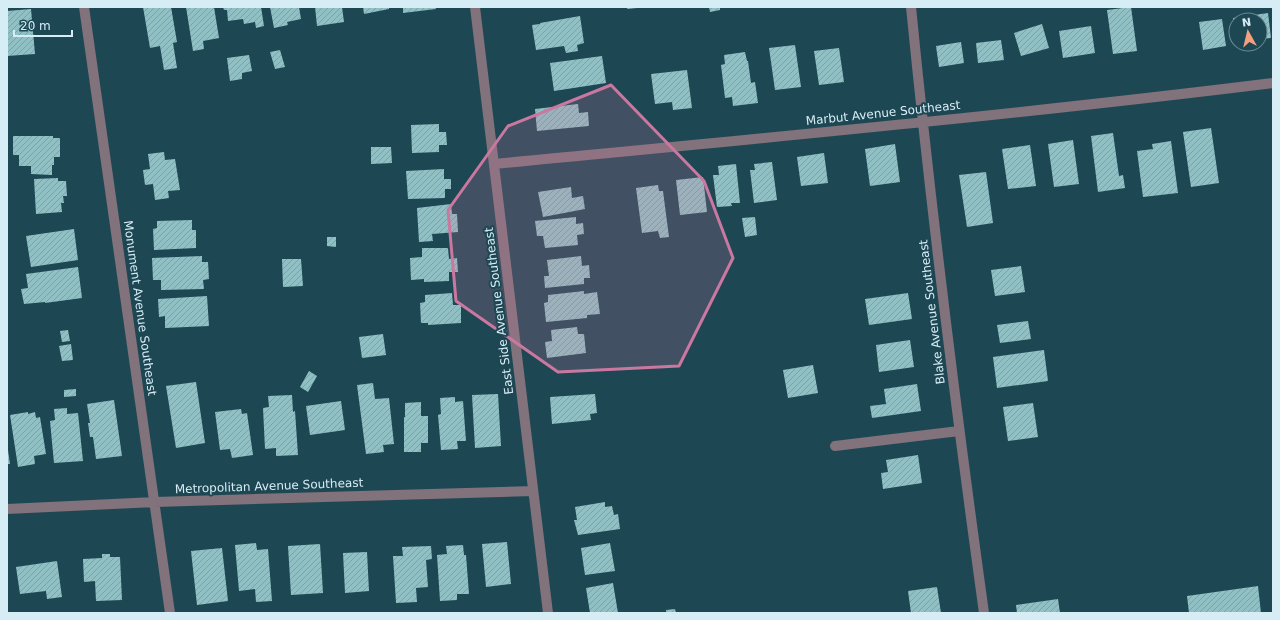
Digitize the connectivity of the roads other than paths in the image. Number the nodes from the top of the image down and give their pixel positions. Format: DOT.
graph roads {
  1 [pos="84,7"];
  2 [pos="475,7"];
  3 [pos="911,7"];
  4 [pos="1273,83"];
  5 [pos="922,122"];
  6 [pos="495,164"];
  7 [pos="959,431"];
  8 [pos="835,446"];
  9 [pos="533,491"];
  10 [pos="155,502"];
  11 [pos="7,509"];
  12 [pos="170,613"];
  13 [pos="548,613"];
  14 [pos="984,613"];
  1 -- 10 [label="street, Monument Avenue Southeast"];
  2 -- 6 [label="street, East Side Avenue Southeast"];
  3 -- 5 [label="street, Blake Avenue Southeast"];
  4 -- 5 [label="street, Marbut Avenue Southeast"];
  5 -- 6 [label="street, Marbut Avenue Southeast"];
  5 -- 7 [label="street, Blake Avenue Southeast"];
  6 -- 9 [label="street, East Side Avenue Southeast"];
  7 -- 8 [label="street"];
  7 -- 14 [label="street, Blake Avenue Southeast"];
  9 -- 10 [label="street, Metropolitan Avenue Southeast"];
  9 -- 13 [label="street, East Side Avenue Southeast"];
  10 -- 11 [label="street, Metropolitan Avenue Southeast"];
  10 -- 12 [label="street, Monument Avenue Southeast"];
}
